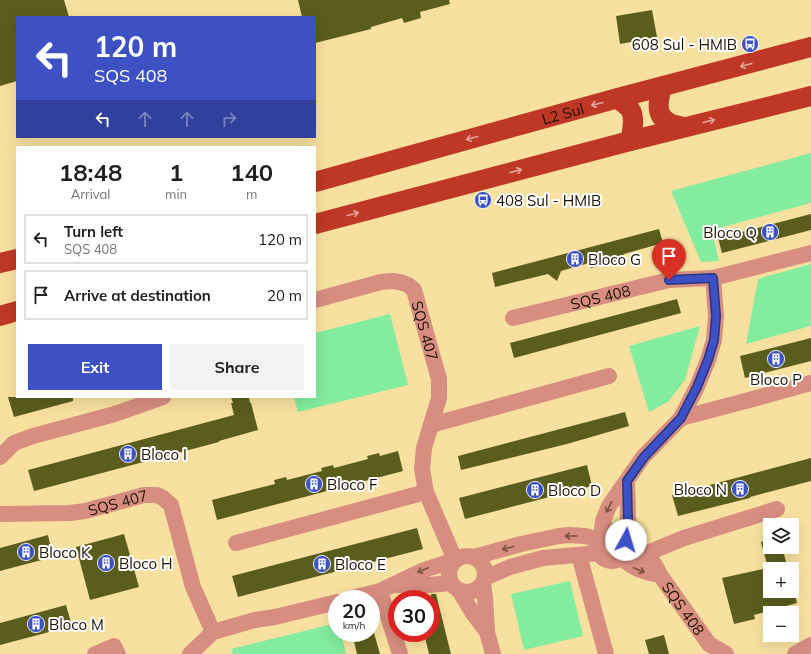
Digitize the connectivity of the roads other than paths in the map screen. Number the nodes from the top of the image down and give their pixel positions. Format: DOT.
graph roads {
  1 [pos="811,47"];
  2 [pos="662,86"];
  3 [pos="811,96"];
  4 [pos="618,98"];
  5 [pos="684,127"];
  6 [pos="630,141"];
  7 [pos="316,182"];
  8 [pos="316,224"];
  9 [pos="811,253"];
  10 [pos="16,259"];
  11 [pos="0,263"];
  12 [pos="713,278"];
  13 [pos="316,300"];
  14 [pos="16,311"];
  15 [pos="0,316"];
  16 [pos="513,318"];
  17 [pos="609,376"];
  18 [pos="811,383"];
  19 [pos="160,398"];
  20 [pos="681,418"];
  21 [pos="431,425"];
  22 [pos="0,457"];
  23 [pos="627,481"];
  24 [pos="426,492"];
  25 [pos="777,509"];
  26 [pos="0,514"];
  27 [pos="533,542"];
  28 [pos="236,543"];
  29 [pos="600,543"];
  30 [pos="625,548"];
  31 [pos="645,554"];
  32 [pos="579,555"];
  33 [pos="474,557"];
  34 [pos="455,560"];
  35 [pos="536,560"];
  36 [pos="660,576"];
  37 [pos="484,581"];
  38 [pos="455,587"];
  39 [pos="386,588"];
  40 [pos="379,590"];
  41 [pos="328,604"];
  42 [pos="213,632"];
  43 [pos="487,632"];
  44 [pos="811,645"];
  45 [pos="192,653"];
  46 [pos="95,654"];
  47 [pos="118,654"];
  48 [pos="400,654"];
  49 [pos="493,654"];
  50 [pos="606,654"];
  51 [pos="726,654"];
  52 [pos="795,654"];
  1 -- 2 [label="main road, L2 Sul, one-way"];
  2 -- 4 [label="main road, L2 Sul"];
  2 -- 5 [label="main road"];
  5 -- 3 [label="main road, one-way"];
  4 -- 6 [label="main road"];
  4 -- 7 [label="main road, L2 Sul, one-way"];
  5 -- 6 [label="main road"];
  8 -- 6 [label="main road, one-way"];
  9 -- 12 [label="street, SQS 408"];
  10 -- 11 [label="main road"];
  12 -- 16 [label="street, SQS 408"];
  12 -- 20 [label="street"];
  13 -- 21 [label="street, SQS 407"];
  14 -- 15 [label="main road"];
  17 -- 21 [label="street"];
  18 -- 20 [label="street"];
  19 -- 22 [label="street"];
  20 -- 23 [label="street"];
  21 -- 24 [label="street, SQS 407"];
  23 -- 29 [label="street, one-way"];
  23 -- 30 [label="street"];
  24 -- 28 [label="street"];
  24 -- 34 [label="street, SQS 407"];
  25 -- 31 [label="street"];
  26 -- 42 [label="street, SQS 407"];
  29 -- 27 [label="street, one-way"];
  27 -- 33 [label="street, one-way"];
  27 -- 35 [label="street"];
  29 -- 30 [label="street"];
  29 -- 30 [label="street"];
  29 -- 32 [label="street"];
  30 -- 31 [label="street, SQS 408"];
  30 -- 36 [label="street, SQS 408, one-way"];
  31 -- 36 [label="street, SQS 408"];
  32 -- 35 [label="street"];
  32 -- 50 [label="street"];
  33 -- 34 [label="street"];
  33 -- 37 [label="street"];
  34 -- 38 [label="street"];
  34 -- 39 [label="street, one-way"];
  35 -- 37 [label="street"];
  36 -- 51 [label="street, SQS 408"];
  37 -- 38 [label="street"];
  37 -- 43 [label="street"];
  38 -- 39 [label="street"];
  38 -- 43 [label="street"];
  39 -- 40 [label="street"];
  39 -- 48 [label="street"];
  41 -- 42 [label="street"];
  42 -- 45 [label="street"];
  43 -- 49 [label="street"];
  44 -- 52 [label="street"];
  46 -- 47 [label="street"];
}
